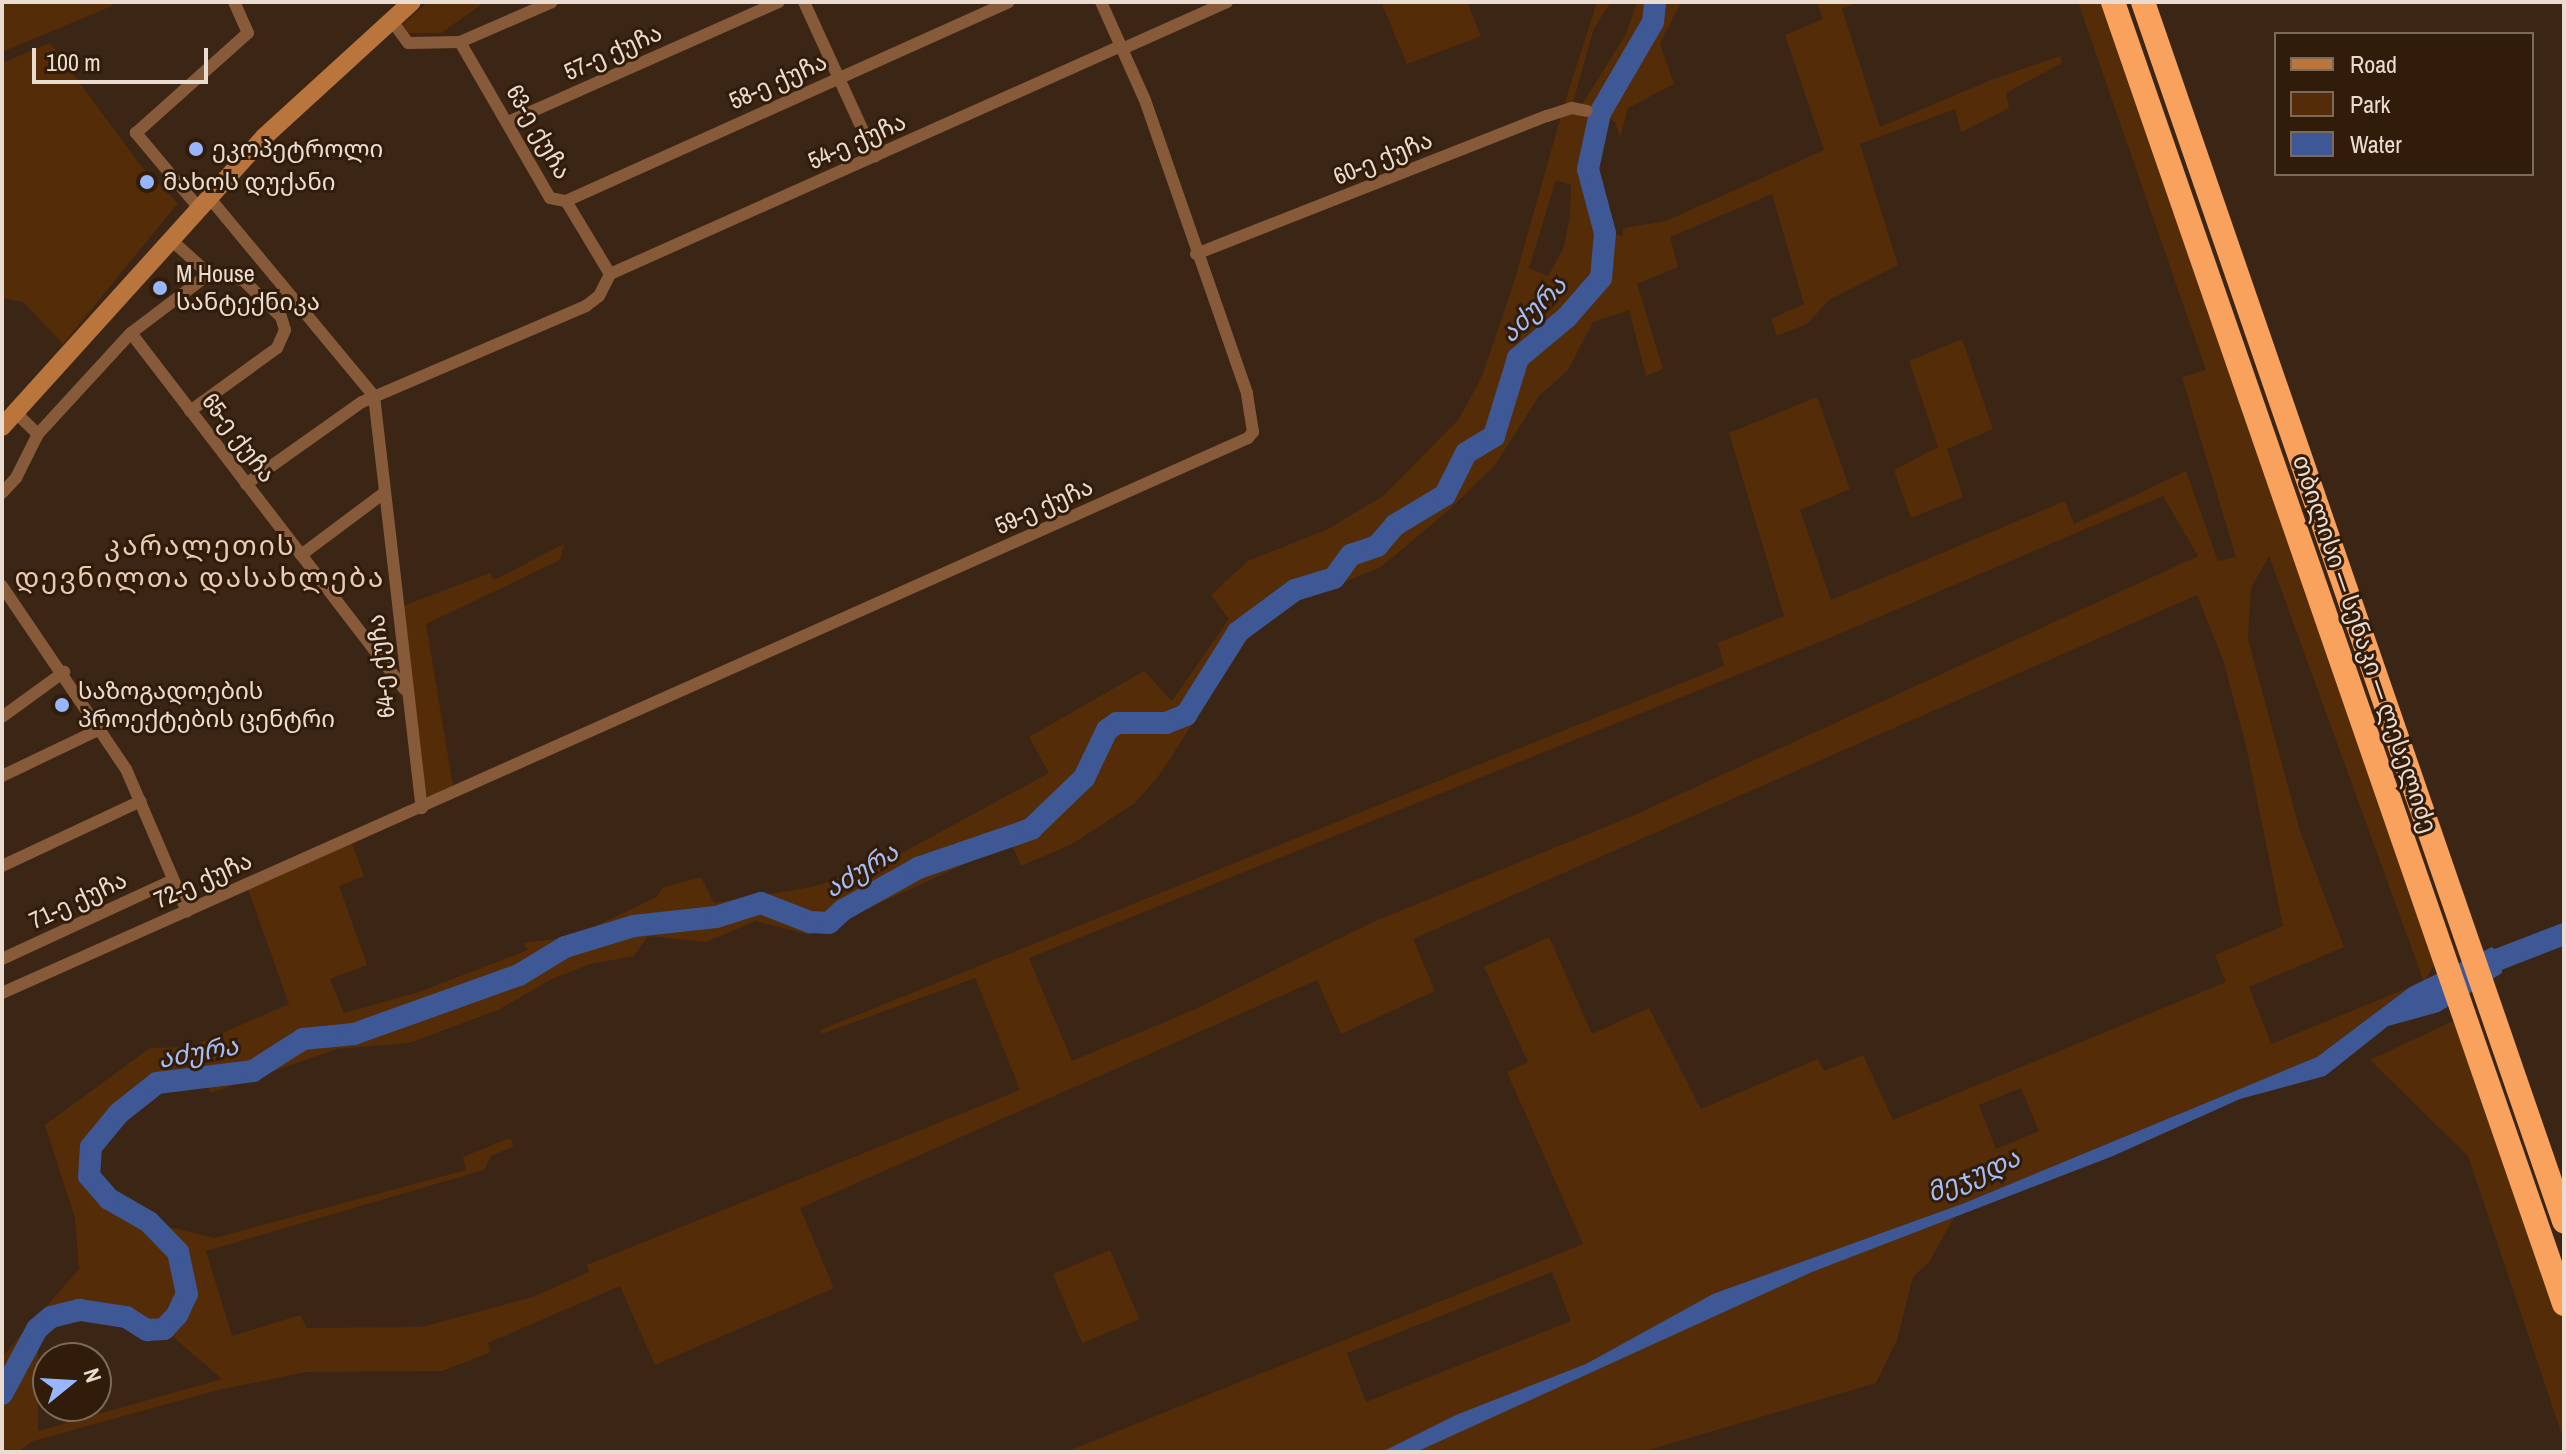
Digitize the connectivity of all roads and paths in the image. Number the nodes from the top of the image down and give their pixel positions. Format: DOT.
graph roads {
  1 [pos="234,2"];
  2 [pos="412,2"];
  3 [pos="552,2"];
  4 [pos="779,2"];
  5 [pos="804,2"];
  6 [pos="1008,2"];
  7 [pos="1101,2"];
  8 [pos="1227,2"];
  9 [pos="2113,2"];
  10 [pos="2143,2"];
  11 [pos="392,21"];
  12 [pos="460,42"];
  13 [pos="1122,48"];
  14 [pos="839,77"];
  15 [pos="1587,111"];
  16 [pos="508,122"];
  17 [pos="875,157"];
  18 [pos="566,201"];
  19 [pos="203,202"];
  20 [pos="170,239"];
  21 [pos="1196,254"];
  22 [pos="209,274"];
  23 [pos="610,274"];
  24 [pos="298,305"];
  25 [pos="281,317"];
  26 [pos="131,333"];
  27 [pos="374,396"];
  28 [pos="190,411"];
  29 [pos="15,412"];
  30 [pos="2,427"];
  31 [pos="38,434"];
  32 [pos="246,484"];
  33 [pos="2,493"];
  34 [pos="384,493"];
  35 [pos="301,555"];
  36 [pos="2,586"];
  37 [pos="6,602"];
  38 [pos="64,672"];
  39 [pos="404,689"];
  40 [pos="2,717"];
  41 [pos="102,728"];
  42 [pos="2,776"];
  43 [pos="141,801"];
  44 [pos="428,806"];
  45 [pos="2,866"];
  46 [pos="173,880"];
  47 [pos="187,911"];
  48 [pos="2,959"];
  49 [pos="2,993"];
  50 [pos="2564,1221"];
  51 [pos="2564,1304"];
  1 -- 19 [label="street"];
  2 -- 11 [label="main road"];
  3 -- 12 [label="street"];
  4 -- 16 [label="street, 57-ე ქუჩა"];
  5 -- 14 [label="street"];
  6 -- 14 [label="street, 58-ე ქუჩა"];
  7 -- 13 [label="street, 59-ე ქუჩა"];
  8 -- 13 [label="street, 54-ე ქუჩა"];
  9 -- 51 [label="highway, თბილისი — სენაკი — ლესელიძე"];
  10 -- 50 [label="highway, თბილისი — სენაკი — ლესელიძე"];
  11 -- 12 [label="street"];
  11 -- 19 [label="main road"];
  12 -- 16 [label="street, 63-ე ქუჩა"];
  13 -- 17 [label="street, 54-ე ქუჩა"];
  13 -- 21 [label="street, 59-ე ქუჩა"];
  14 -- 17 [label="street"];
  14 -- 18 [label="street, 58-ე ქუჩა"];
  15 -- 21 [label="street, 60-ე ქუჩა"];
  16 -- 18 [label="street, 63-ე ქუჩა"];
  17 -- 23 [label="street, 54-ე ქუჩა"];
  18 -- 23 [label="street, 63-ე ქუჩა"];
  19 -- 20 [label="main road"];
  19 -- 24 [label="street"];
  20 -- 22 [label="street"];
  20 -- 29 [label="main road"];
  21 -- 44 [label="street, 59-ე ქუჩა"];
  22 -- 25 [label="street"];
  22 -- 26 [label="street"];
  23 -- 27 [label="street"];
  24 -- 25 [label="street"];
  24 -- 27 [label="street"];
  25 -- 28 [label="street"];
  26 -- 28 [label="street, 65-ე ქუჩა"];
  26 -- 31 [label="street"];
  27 -- 32 [label="street"];
  27 -- 34 [label="street, 64-ე ქუჩა"];
  28 -- 32 [label="street, 65-ე ქუჩა"];
  29 -- 30 [label="main road"];
  29 -- 31 [label="street"];
  31 -- 33 [label="street"];
  32 -- 35 [label="street, 65-ე ქუჩა"];
  34 -- 35 [label="street"];
  34 -- 39 [label="street, 64-ე ქუჩა"];
  35 -- 39 [label="street, 65-ე ქუჩა"];
  36 -- 37 [label="street"];
  37 -- 38 [label="street"];
  38 -- 40 [label="street"];
  38 -- 41 [label="street"];
  39 -- 44 [label="street, 64-ე ქუჩა"];
  41 -- 42 [label="street"];
  41 -- 43 [label="street"];
  43 -- 45 [label="street"];
  43 -- 46 [label="street"];
  44 -- 47 [label="street, 72-ე ქუჩა"];
  46 -- 47 [label="street"];
  46 -- 48 [label="street, 71-ე ქუჩა"];
  47 -- 49 [label="street, 72-ე ქუჩა"];
}
